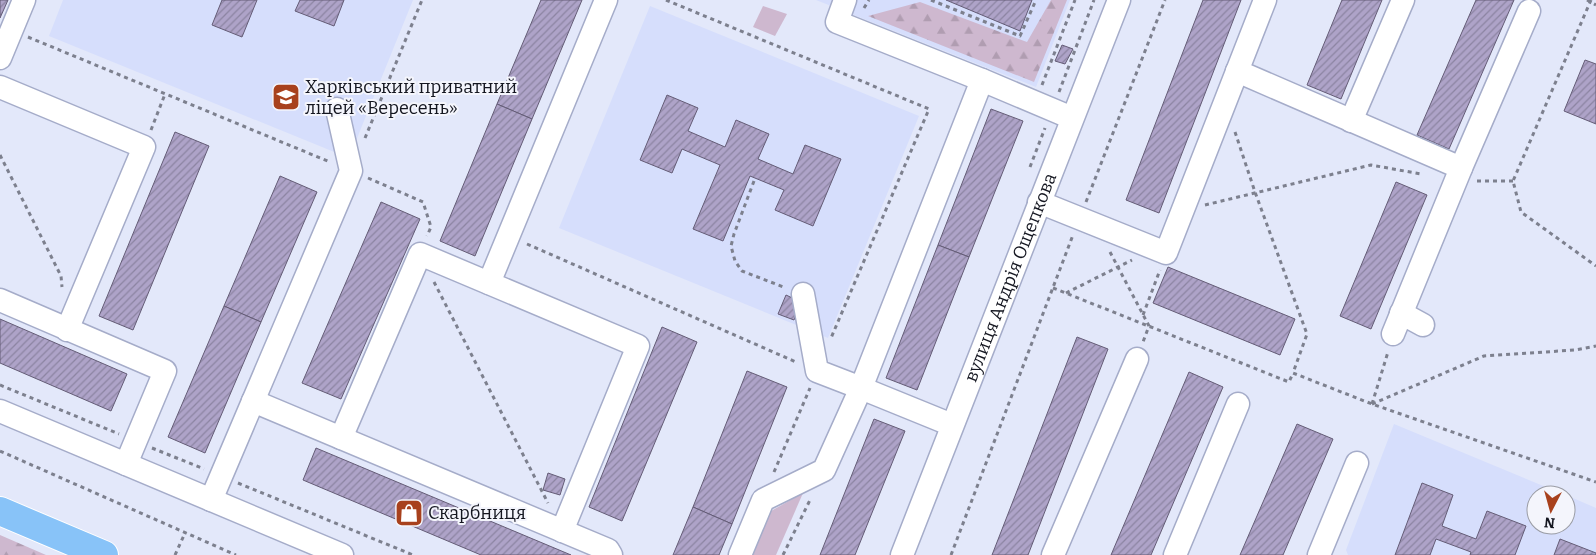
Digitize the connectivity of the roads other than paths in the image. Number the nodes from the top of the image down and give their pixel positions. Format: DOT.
graph roads {
  1 [pos="24,0"];
  2 [pos="606,0"];
  3 [pos="846,0"];
  4 [pos="1119,0"];
  5 [pos="1265,0"];
  6 [pos="1403,0"];
  7 [pos="1528,11"];
  8 [pos="0,58"];
  9 [pos="1237,71"];
  10 [pos="982,80"];
  11 [pos="0,87"];
  12 [pos="337,109"];
  13 [pos="1053,110"];
  14 [pos="1351,121"];
  15 [pos="1458,174"];
  16 [pos="1039,202"];
  17 [pos="489,283"];
  18 [pos="803,294"];
  19 [pos="0,300"];
  20 [pos="1401,313"];
  21 [pos="1424,325"];
  22 [pos="67,330"];
  23 [pos="1393,334"];
  24 [pos="1137,359"];
  25 [pos="860,388"];
  26 [pos="253,401"];
  27 [pos="1238,404"];
  28 [pos="0,411"];
  29 [pos="952,425"];
  30 [pos="341,438"];
  31 [pos="1356,463"];
  32 [pos="126,464"];
  33 [pos="210,500"];
  34 [pos="0,511"];
  35 [pos="562,531"];
  36 [pos="104,555"];
  37 [pos="342,555"];
  38 [pos="611,555"];
  39 [pos="740,555"];
  40 [pos="902,555"];
  41 [pos="1053,555"];
  42 [pos="1176,555"];
  43 [pos="1319,555"];
  1 -- 8 [label="street"];
  2 -- 17 [label="street"];
  3 -- 10 [label="street"];
  4 -- 13 [label="street, вулиця Андрія Ощепкова"];
  5 -- 9 [label="street"];
  6 -- 14 [label="street"];
  7 -- 15 [label="street"];
  9 -- 14 [label="street"];
  9 -- 16 [label="street"];
  10 -- 13 [label="street"];
  10 -- 25 [label="street"];
  11 -- 22 [label="street"];
  12 -- 26 [label="street"];
  13 -- 16 [label="street, вулиця Андрія Ощепкова"];
  14 -- 15 [label="street"];
  15 -- 20 [label="street"];
  16 -- 29 [label="street, вулиця Андрія Ощепкова"];
  17 -- 30 [label="street"];
  17 -- 35 [label="street"];
  18 -- 25 [label="street"];
  19 -- 22 [label="street"];
  20 -- 21 [label="street"];
  20 -- 23 [label="street"];
  22 -- 32 [label="street"];
  24 -- 41 [label="street"];
  25 -- 29 [label="street"];
  25 -- 39 [label="street"];
  26 -- 30 [label="street"];
  26 -- 33 [label="street"];
  27 -- 42 [label="street"];
  28 -- 32 [label="street"];
  29 -- 40 [label="street, вулиця Андрія Ощепкова"];
  30 -- 35 [label="street"];
  31 -- 43 [label="street"];
  32 -- 33 [label="street"];
  33 -- 37 [label="street"];
  34 -- 36 [label="main road"];
  35 -- 38 [label="street"];
}
